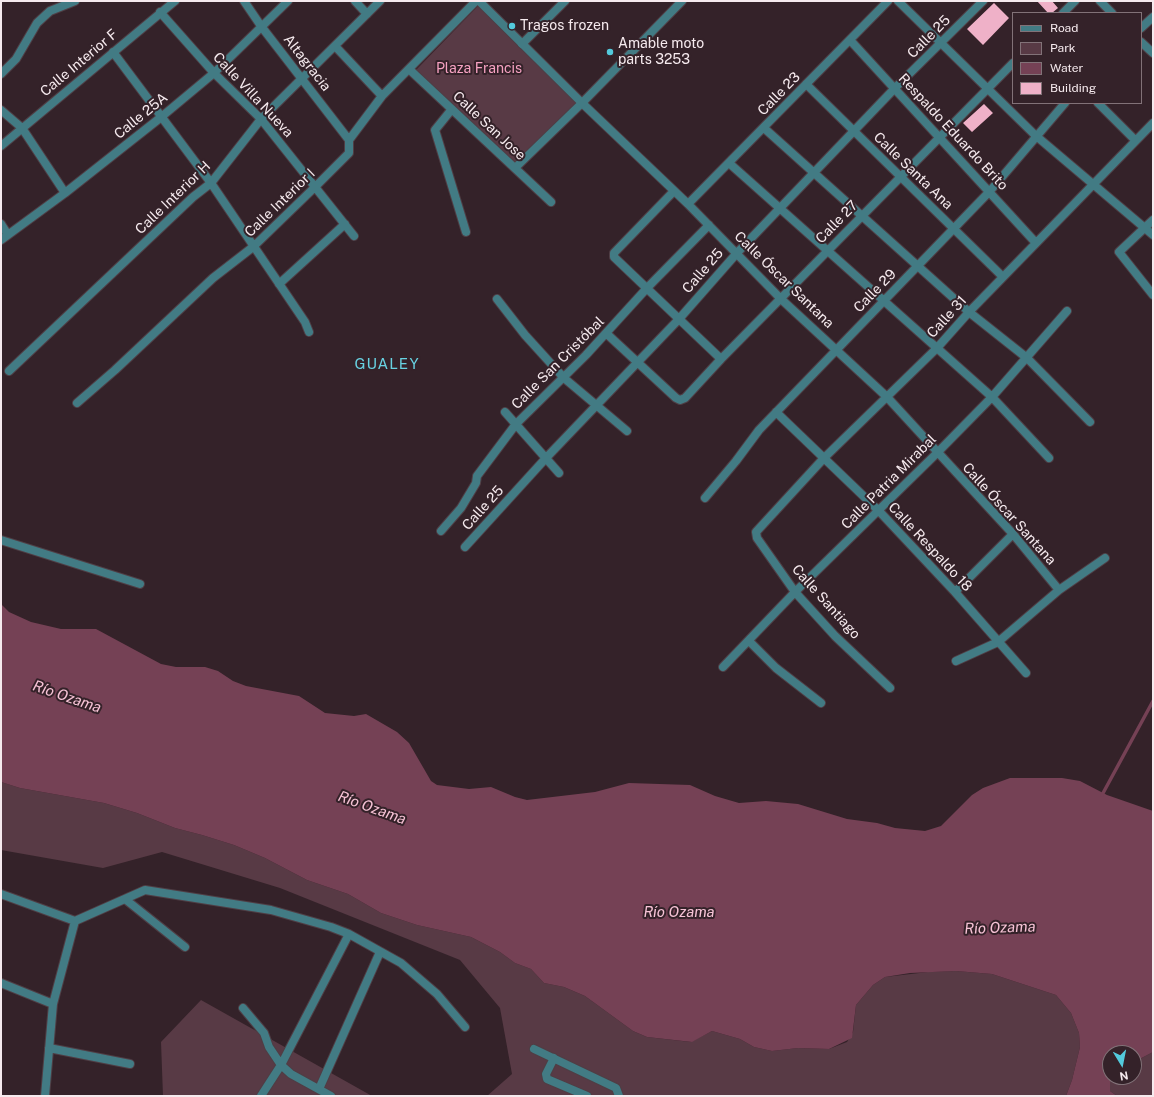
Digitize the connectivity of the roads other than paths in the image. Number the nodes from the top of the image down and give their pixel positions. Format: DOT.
graph roads {
  1 [pos="75,1"];
  2 [pos="174,1"];
  3 [pos="244,1"];
  4 [pos="288,1"];
  5 [pos="355,1"];
  6 [pos="380,1"];
  7 [pos="477,1"];
  8 [pos="566,1"];
  9 [pos="682,1"];
  10 [pos="888,1"];
  11 [pos="898,1"];
  12 [pos="983,1"];
  13 [pos="1075,1"];
  14 [pos="1100,1"];
  15 [pos="160,12"];
  16 [pos="1064,12"];
  17 [pos="1111,12"];
  18 [pos="367,14"];
  19 [pos="1153,17"];
  20 [pos="261,26"];
  21 [pos="1142,27"];
  22 [pos="850,40"];
  23 [pos="1142,43"];
  24 [pos="522,44"];
  25 [pos="941,44"];
  26 [pos="335,46"];
  27 [pos="113,52"];
  28 [pos="1153,53"];
  29 [pos="1012,64"];
  30 [pos="410,70"];
  31 [pos="214,73"];
  32 [pos="1,74"];
  33 [pos="302,78"];
  34 [pos="806,84"];
  35 [pos="895,88"];
  36 [pos="988,89"];
  37 [pos="382,96"];
  38 [pos="582,102"];
  39 [pos="1064,104"];
  40 [pos="1099,104"];
  41 [pos="452,109"];
  42 [pos="1,110"];
  43 [pos="160,118"];
  44 [pos="261,119"];
  45 [pos="1153,123"];
  46 [pos="22,128"];
  47 [pos="764,128"];
  48 [pos="853,131"];
  49 [pos="1035,136"];
  50 [pos="939,137"];
  51 [pos="349,140"];
  52 [pos="1136,140"];
  53 [pos="1,146"];
  54 [pos="729,163"];
  55 [pos="515,168"];
  56 [pos="814,172"];
  57 [pos="900,177"];
  58 [pos="211,184"];
  59 [pos="1093,184"];
  60 [pos="316,186"];
  61 [pos="674,191"];
  62 [pos="990,191"];
  63 [pos="65,193"];
  64 [pos="551,202"];
  65 [pos="688,204"];
  66 [pos="780,208"];
  67 [pos="862,215"];
  68 [pos="1153,220"];
  69 [pos="1,224"];
  70 [pos="344,224"];
  71 [pos="709,225"];
  72 [pos="1144,227"];
  73 [pos="953,228"];
  74 [pos="466,232"];
  75 [pos="8,235"];
  76 [pos="354,236"];
  77 [pos="1153,236"];
  78 [pos="1,240"];
  79 [pos="1036,243"];
  80 [pos="253,247"];
  81 [pos="828,251"];
  82 [pos="737,253"];
  83 [pos="917,265"];
  84 [pos="1003,276"];
  85 [pos="279,284"];
  86 [pos="647,288"];
  87 [pos="1153,295"];
  88 [pos="781,298"];
  89 [pos="497,300"];
  90 [pos="884,300"];
  91 [pos="1067,311"];
  92 [pos="969,312"];
  93 [pos="679,319"];
  94 [pos="309,332"];
  95 [pos="607,334"];
  96 [pos="937,348"];
  97 [pos="837,349"];
  98 [pos="1027,358"];
  99 [pos="721,359"];
  100 [pos="638,362"];
  101 [pos="9,370"];
  102 [pos="564,378"];
  103 [pos="886,397"];
  104 [pos="992,397"];
  105 [pos="77,403"];
  106 [pos="595,405"];
  107 [pos="505,412"];
  108 [pos="776,412"];
  109 [pos="1090,422"];
  110 [pos="516,424"];
  111 [pos="627,431"];
  112 [pos="937,453"];
  113 [pos="546,458"];
  114 [pos="824,458"];
  115 [pos="1049,458"];
  116 [pos="559,473"];
  117 [pos="705,498"];
  118 [pos="879,511"];
  119 [pos="760,527"];
  120 [pos="441,531"];
  121 [pos="1013,534"];
  122 [pos="1,540"];
  123 [pos="465,547"];
  124 [pos="1105,558"];
  125 [pos="140,584"];
  126 [pos="1059,590"];
  127 [pos="795,592"];
  128 [pos="955,592"];
  129 [pos="749,641"];
  130 [pos="998,642"];
  131 [pos="956,661"];
  132 [pos="723,667"];
  133 [pos="1026,673"];
  134 [pos="890,688"];
  135 [pos="821,703"];
  136 [pos="1,894"];
  137 [pos="125,899"];
  138 [pos="75,921"];
  139 [pos="349,934"];
  140 [pos="185,947"];
  141 [pos="380,952"];
  142 [pos="1,983"];
  143 [pos="53,1004"];
  144 [pos="243,1008"];
  145 [pos="465,1027"];
  146 [pos="49,1048"];
  147 [pos="534,1049"];
  148 [pos="554,1058"];
  149 [pos="130,1064"];
  150 [pos="281,1065"];
  151 [pos="319,1089"];
  152 [pos="45,1096"];
  153 [pos="261,1096"];
  154 [pos="331,1096"];
  155 [pos="587,1096"];
  156 [pos="619,1096"];
  1 -- 32 [label="street"];
  2 -- 15 [label="street, Calle Interior F"];
  3 -- 20 [label="street, Altagracia"];
  4 -- 20 [label="street, Calle 25A"];
  5 -- 18 [label="street"];
  6 -- 18 [label="street, Calle Interior H"];
  7 -- 24 [label="street, Calle Óscar Santana"];
  7 -- 30 [label="street, Calle Interior I"];
  8 -- 24 [label="street"];
  9 -- 38 [label="street"];
  10 -- 22 [label="street, Calle 23"];
  11 -- 25 [label="street"];
  12 -- 25 [label="street, Calle 25"];
  13 -- 16 [label="street"];
  14 -- 17 [label="street"];
  15 -- 27 [label="street, Calle Interior F"];
  15 -- 31 [label="street, Calle Villa Nueva"];
  18 -- 26 [label="street, Calle Interior H"];
  19 -- 21 [label="street"];
  20 -- 31 [label="street, Calle 25A"];
  20 -- 33 [label="street, Altagracia"];
  22 -- 34 [label="street, Calle 23"];
  22 -- 35 [label="street, Respaldo Eduardo Brito"];
  23 -- 28 [label="street"];
  24 -- 38 [label="street, Calle Óscar Santana"];
  25 -- 35 [label="street, Calle 25"];
  25 -- 36 [label="street"];
  26 -- 33 [label="street, Calle Interior H"];
  26 -- 37 [label="street"];
  27 -- 43 [label="street"];
  27 -- 46 [label="street, Calle Interior F"];
  29 -- 36 [label="street, Calle 27"];
  30 -- 37 [label="street, Calle Interior I"];
  30 -- 41 [label="street, Calle San Jose"];
  31 -- 43 [label="street, Calle 25A"];
  31 -- 44 [label="street, Calle Villa Nueva"];
  33 -- 44 [label="street, Calle Interior H"];
  33 -- 51 [label="street, Altagracia"];
  34 -- 47 [label="street, Calle 23"];
  34 -- 48 [label="street, Calle Santa Ana"];
  35 -- 48 [label="street, Calle 25"];
  35 -- 50 [label="street, Respaldo Eduardo Brito"];
  36 -- 49 [label="street"];
  36 -- 50 [label="street, Calle 27"];
  37 -- 51 [label="street, Calle Interior I"];
  38 -- 55 [label="street"];
  38 -- 61 [label="street, Calle Óscar Santana"];
  39 -- 49 [label="street, Calle 29"];
  40 -- 52 [label="street"];
  41 -- 55 [label="street, Calle San Jose"];
  41 -- 74 [label="street"];
  42 -- 46 [label="street"];
  43 -- 58 [label="street"];
  43 -- 63 [label="street, Calle 25A"];
  44 -- 58 [label="street, Calle Interior H"];
  44 -- 60 [label="street, Calle Villa Nueva"];
  45 -- 52 [label="street, Calle 31"];
  46 -- 53 [label="street, Calle Interior F"];
  46 -- 63 [label="street"];
  47 -- 54 [label="street, Calle 23"];
  47 -- 56 [label="street"];
  48 -- 56 [label="street, Calle 25"];
  48 -- 57 [label="street, Calle Santa Ana"];
  49 -- 59 [label="street"];
  49 -- 62 [label="street, Calle 29"];
  50 -- 57 [label="street, Calle 27"];
  50 -- 62 [label="street, Respaldo Eduardo Brito"];
  51 -- 60 [label="street, Calle Interior I"];
  52 -- 59 [label="street, Calle 31"];
  54 -- 65 [label="street, Calle 23"];
  54 -- 66 [label="street"];
  55 -- 64 [label="street, Calle San Jose"];
  56 -- 66 [label="street, Calle 25"];
  56 -- 67 [label="street"];
  57 -- 67 [label="street, Calle 27"];
  57 -- 73 [label="street, Calle Santa Ana"];
  58 -- 80 [label="street"];
  58 -- 101 [label="street, Calle Interior H"];
  59 -- 72 [label="street"];
  59 -- 79 [label="street, Calle 31"];
  60 -- 70 [label="street, Calle Villa Nueva"];
  60 -- 80 [label="street, Calle Interior I"];
  61 -- 65 [label="street, Calle Óscar Santana"];
  61 -- 86 [label="street"];
  62 -- 73 [label="street, Calle 29"];
  62 -- 79 [label="street, Respaldo Eduardo Brito"];
  63 -- 75 [label="street, Calle 25A"];
  65 -- 71 [label="street, Calle Óscar Santana"];
  66 -- 81 [label="street"];
  66 -- 82 [label="street, Calle 25"];
  67 -- 81 [label="street, Calle 27"];
  67 -- 83 [label="street"];
  68 -- 72 [label="street"];
  69 -- 75 [label="street"];
  70 -- 76 [label="street, Calle Villa Nueva"];
  70 -- 85 [label="street"];
  71 -- 82 [label="street, Calle Óscar Santana"];
  71 -- 86 [label="street, Calle San Cristóbal"];
  72 -- 77 [label="street"];
  72 -- 87 [label="street"];
  73 -- 83 [label="street, Calle 29"];
  73 -- 84 [label="street, Calle Santa Ana"];
  75 -- 78 [label="street, Calle 25A"];
  79 -- 84 [label="street, Calle 31"];
  80 -- 85 [label="street"];
  80 -- 105 [label="street, Calle Interior I"];
  81 -- 88 [label="street, Calle 27"];
  81 -- 90 [label="street"];
  82 -- 88 [label="street, Calle Óscar Santana"];
  82 -- 93 [label="street, Calle 25"];
  83 -- 90 [label="street, Calle 29"];
  83 -- 92 [label="street"];
  84 -- 92 [label="street, Calle 31"];
  85 -- 94 [label="street"];
  86 -- 93 [label="street"];
  86 -- 95 [label="street, Calle San Cristóbal"];
  88 -- 97 [label="street, Calle Óscar Santana"];
  88 -- 99 [label="street, Calle 27"];
  89 -- 102 [label="street"];
  90 -- 96 [label="street"];
  90 -- 97 [label="street, Calle 29"];
  91 -- 98 [label="street, Calle Patria Mirabal"];
  92 -- 96 [label="street, Calle 31"];
  92 -- 98 [label="street"];
  93 -- 99 [label="street"];
  93 -- 100 [label="street, Calle 25"];
  95 -- 100 [label="street"];
  95 -- 102 [label="street, Calle San Cristóbal"];
  96 -- 103 [label="street, Calle 31"];
  96 -- 104 [label="street"];
  97 -- 103 [label="street, Calle Óscar Santana"];
  97 -- 108 [label="street, Calle 29"];
  98 -- 104 [label="street, Calle Patria Mirabal"];
  98 -- 109 [label="street"];
  99 -- 100 [label="street, Calle 27"];
  100 -- 106 [label="street, Calle 25"];
  102 -- 106 [label="street"];
  102 -- 110 [label="street, Calle San Cristóbal"];
  103 -- 112 [label="street, Calle Óscar Santana"];
  103 -- 114 [label="street, Calle 31"];
  104 -- 112 [label="street, Calle Patria Mirabal"];
  104 -- 115 [label="street"];
  106 -- 111 [label="street"];
  106 -- 113 [label="street, Calle 25"];
  107 -- 110 [label="street"];
  108 -- 114 [label="street, Calle Respaldo 18"];
  108 -- 117 [label="street, Calle 29"];
  110 -- 113 [label="street"];
  110 -- 120 [label="street, Calle San Cristóbal"];
  112 -- 118 [label="street, Calle Patria Mirabal"];
  112 -- 121 [label="street, Calle Óscar Santana"];
  113 -- 116 [label="street"];
  113 -- 123 [label="street, Calle 25"];
  114 -- 118 [label="street, Calle Respaldo 18"];
  114 -- 119 [label="street, Calle 31"];
  118 -- 127 [label="street, Calle Patria Mirabal"];
  118 -- 128 [label="street, Calle Respaldo 18"];
  119 -- 127 [label="street, Calle Santiago"];
  121 -- 126 [label="street, Calle Óscar Santana"];
  121 -- 128 [label="street"];
  122 -- 125 [label="street"];
  124 -- 126 [label="street"];
  126 -- 130 [label="street"];
  127 -- 129 [label="street, Calle Patria Mirabal"];
  127 -- 134 [label="street, Calle Santiago"];
  128 -- 130 [label="street, Calle Respaldo 18"];
  129 -- 132 [label="street, Calle Patria Mirabal"];
  129 -- 135 [label="street"];
  130 -- 131 [label="street"];
  130 -- 133 [label="street, Calle Respaldo 18"];
  136 -- 138 [label="street"];
  137 -- 138 [label="street"];
  137 -- 139 [label="street"];
  137 -- 140 [label="street"];
  138 -- 143 [label="street"];
  139 -- 141 [label="street"];
  139 -- 150 [label="street"];
  141 -- 145 [label="street"];
  141 -- 151 [label="street"];
  142 -- 143 [label="street"];
  143 -- 146 [label="street"];
  144 -- 150 [label="street"];
  146 -- 149 [label="street"];
  146 -- 152 [label="street"];
  147 -- 148 [label="street"];
  148 -- 155 [label="street"];
  148 -- 156 [label="street"];
  150 -- 151 [label="street"];
  150 -- 153 [label="street"];
  151 -- 154 [label="street"];
}
